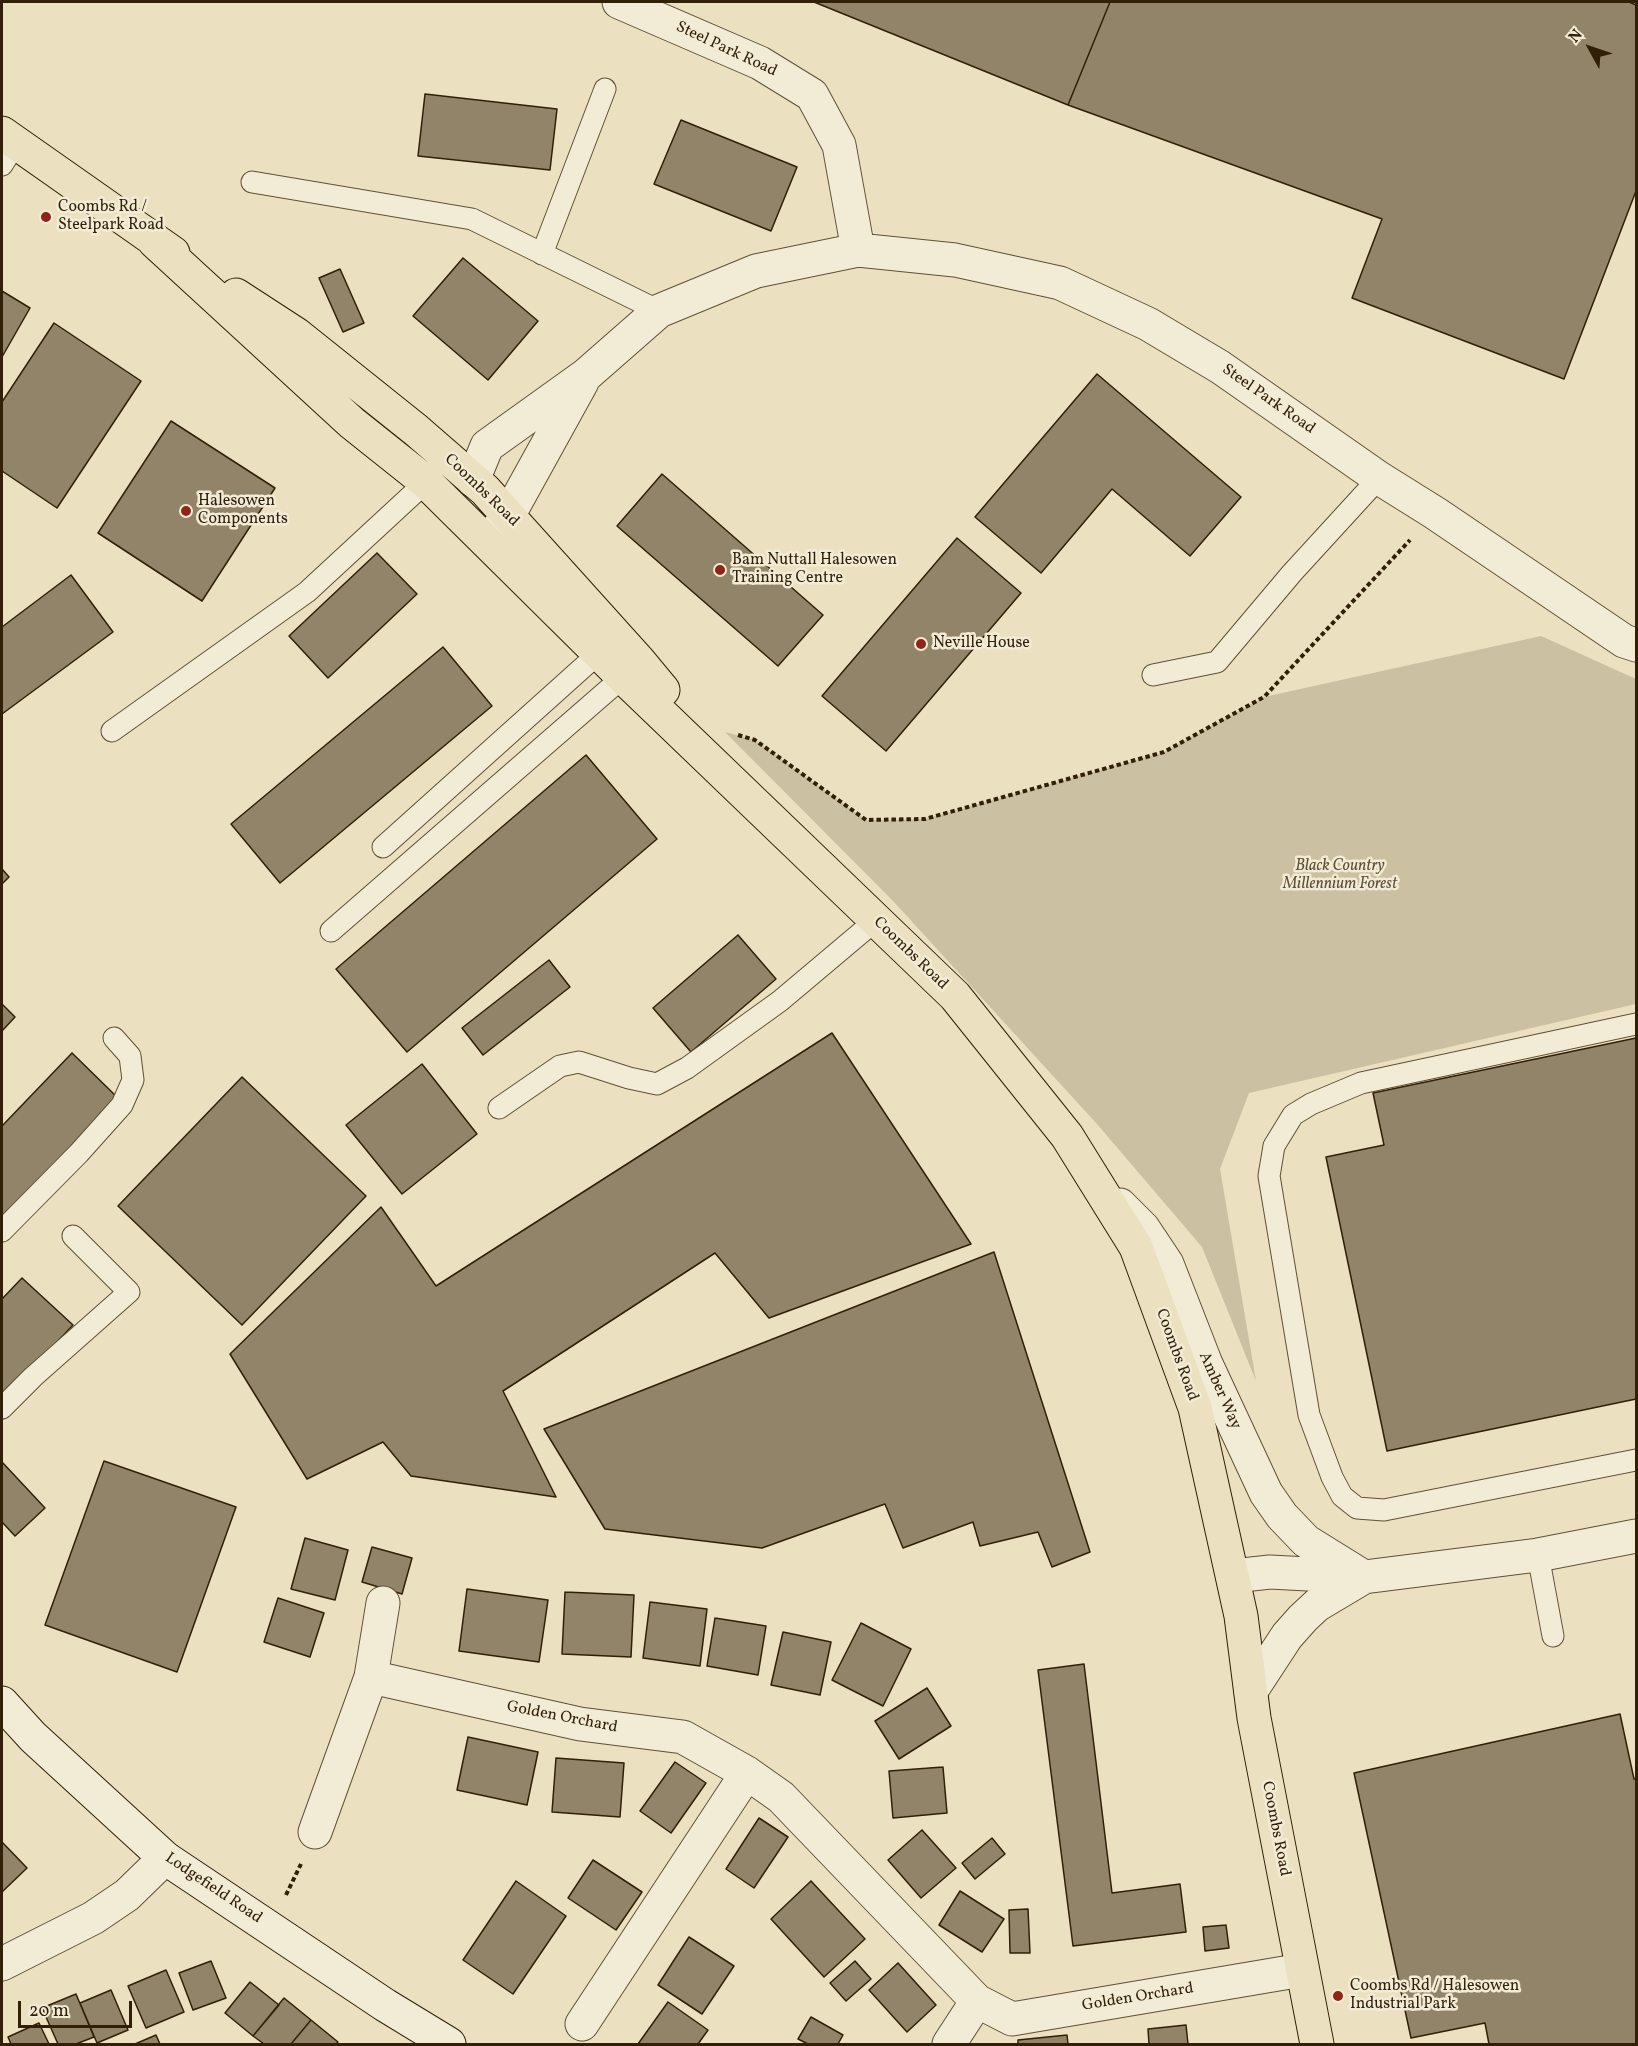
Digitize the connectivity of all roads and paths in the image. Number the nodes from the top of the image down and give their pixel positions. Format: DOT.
graph roads {
  1 [pos="619,2"];
  2 [pos="605,89"];
  3 [pos="6,147"];
  4 [pos="252,182"];
  5 [pos="154,241"];
  6 [pos="858,250"];
  7 [pos="542,254"];
  8 [pos="659,311"];
  9 [pos="586,375"];
  10 [pos="431,443"];
  11 [pos="487,446"];
  12 [pos="1379,478"];
  13 [pos="473,480"];
  14 [pos="426,482"];
  15 [pos="1435,513"];
  16 [pos="498,529"];
  17 [pos="551,585"];
  18 [pos="1636,645"];
  19 [pos="599,653"];
  20 [pos="1153,675"];
  21 [pos="623,677"];
  22 [pos="112,731"];
  23 [pos="735,734"];
  24 [pos="753,801"];
  25 [pos="382,847"];
  26 [pos="875,921"];
  27 [pos="331,931"];
  28 [pos="1636,1024"];
  29 [pos="114,1038"];
  30 [pos="499,1108"];
  31 [pos="1096,1184"];
  32 [pos="2,1231"];
  33 [pos="73,1236"];
  34 [pos="2,1408"];
  35 [pos="1636,1460"];
  36 [pos="1636,1536"];
  37 [pos="1538,1555"];
  38 [pos="1233,1576"];
  39 [pos="1364,1577"];
  40 [pos="383,1603"];
  41 [pos="1553,1636"];
  42 [pos="371,1677"];
  43 [pos="1251,1691"];
  44 [pos="2,1703"];
  45 [pos="747,1773"];
  46 [pos="315,1832"];
  47 [pos="165,1858"];
  48 [pos="271,1929"];
  49 [pos="2,1964"];
  50 [pos="1302,1970"];
  51 [pos="977,2001"];
  52 [pos="582,2024"];
  53 [pos="450,2044"];
  54 [pos="949,2044"];
  55 [pos="1317,2044"];
  1 -- 6 [label="street, Steel Park Road"];
  2 -- 7 [label="lane"];
  3 -- 5 [label="main road, Coombs Road"];
  4 -- 7 [label="lane"];
  5 -- 10 [label="main road, Coombs Road"];
  5 -- 14 [label="main road, Coombs Road"];
  6 -- 8 [label="street, Steel Park Road"];
  6 -- 12 [label="street, Steel Park Road"];
  7 -- 8 [label="lane"];
  8 -- 9 [label="street, Steel Park Road"];
  9 -- 11 [label="street, Steel Park Road"];
  9 -- 16 [label="street, Steel Park Road"];
  10 -- 11 [label="street"];
  10 -- 13 [label="main road, Coombs Road"];
  11 -- 13 [label="street"];
  12 -- 15 [label="street, Steel Park Road"];
  12 -- 20 [label="lane"];
  13 -- 16 [label="main road"];
  14 -- 16 [label="main road, Coombs Road"];
  14 -- 22 [label="lane"];
  15 -- 18 [label="street, Steel Park Road"];
  15 -- 23 [label="path"];
  16 -- 17 [label="main road"];
  17 -- 19 [label="main road, Coombs Road"];
  17 -- 24 [label="main road, Coombs Road"];
  19 -- 21 [label="main road, Coombs Road"];
  19 -- 25 [label="lane"];
  21 -- 24 [label="main road, Coombs Road"];
  21 -- 27 [label="lane"];
  24 -- 26 [label="main road, Coombs Road"];
  26 -- 30 [label="lane"];
  26 -- 31 [label="main road, Coombs Road"];
  28 -- 35 [label="lane"];
  29 -- 32 [label="lane"];
  31 -- 38 [label="main road, Coombs Road"];
  31 -- 39 [label="street, Amber Way"];
  33 -- 34 [label="lane"];
  36 -- 37 [label="street"];
  37 -- 39 [label="street"];
  37 -- 41 [label="lane"];
  38 -- 39 [label="street"];
  38 -- 43 [label="main road, Coombs Road"];
  39 -- 43 [label="street"];
  40 -- 42 [label="street"];
  42 -- 45 [label="street, Golden Orchard"];
  42 -- 46 [label="street"];
  43 -- 50 [label="main road, Coombs Road"];
  44 -- 47 [label="street, Lodgefield Road"];
  45 -- 51 [label="street, Golden Orchard"];
  45 -- 52 [label="street"];
  46 -- 48 [label="path"];
  47 -- 48 [label="street, Lodgefield Road"];
  47 -- 49 [label="street"];
  48 -- 53 [label="street, Lodgefield Road"];
  50 -- 51 [label="street, Golden Orchard"];
  50 -- 55 [label="main road, Coombs Road"];
  51 -- 54 [label="street"];
}
